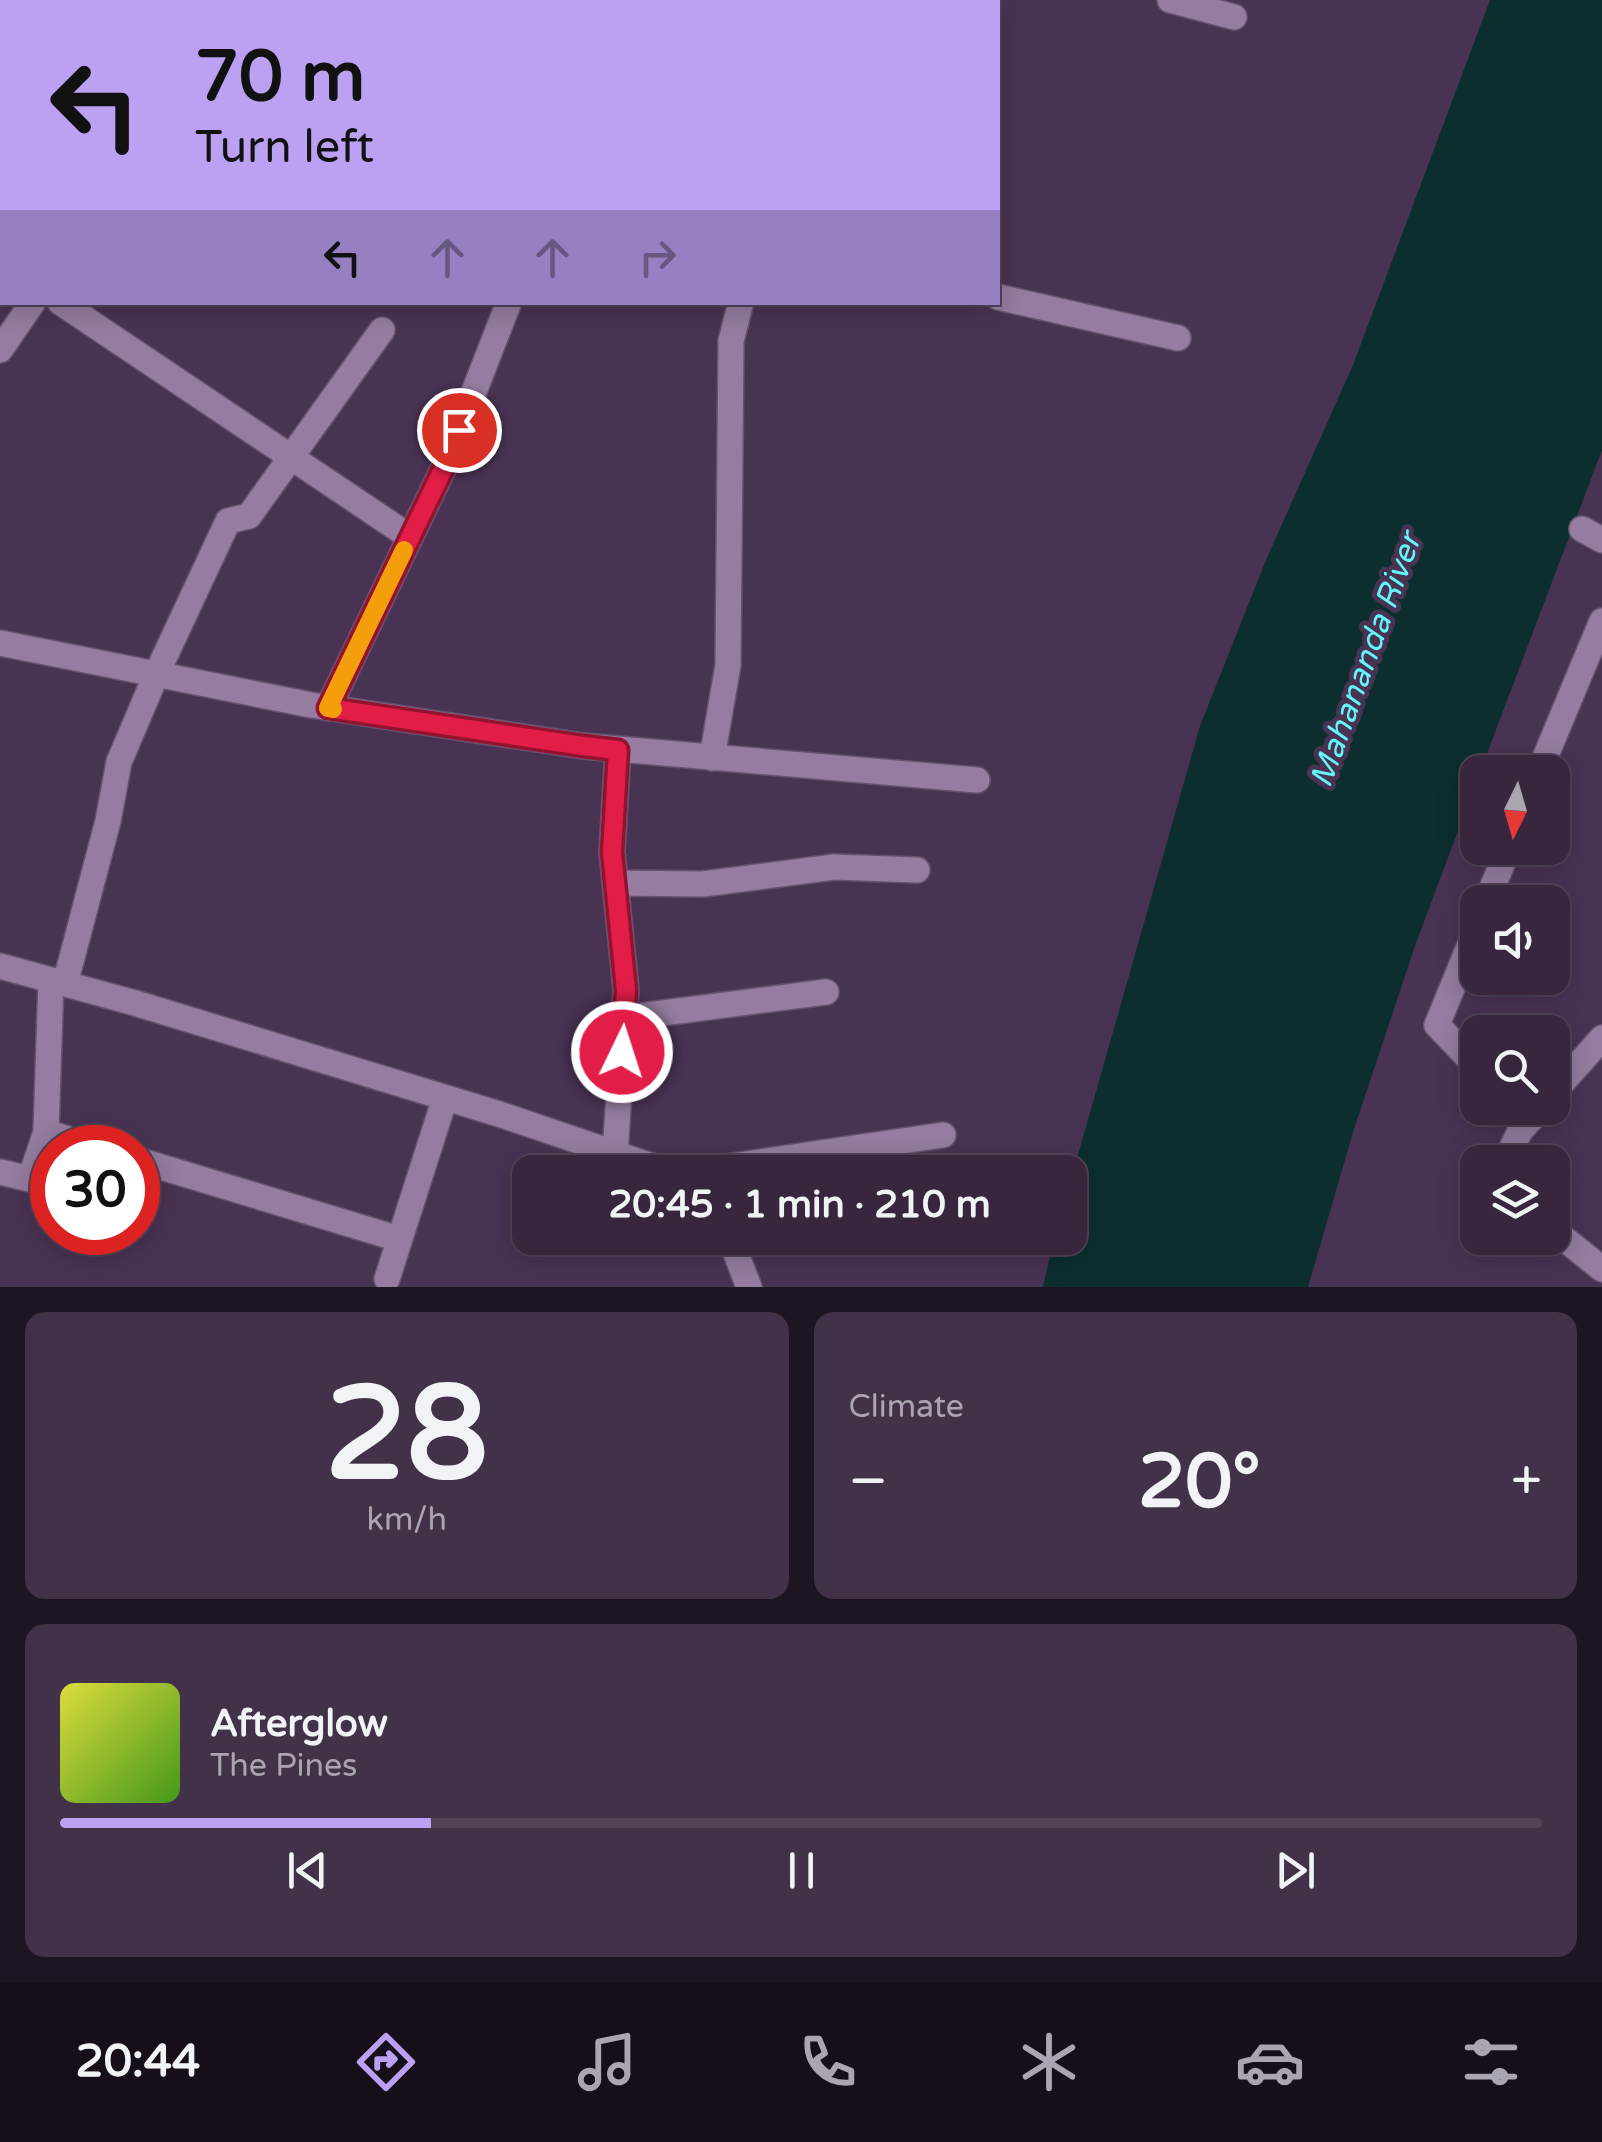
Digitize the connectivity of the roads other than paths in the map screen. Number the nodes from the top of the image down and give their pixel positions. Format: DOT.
graph roads {
  1 [pos="1170,0"];
  2 [pos="1234,18"];
  3 [pos="1000,297"];
  4 [pos="31,305"];
  5 [pos="64,305"];
  6 [pos="508,305"];
  7 [pos="741,305"];
  8 [pos="382,330"];
  9 [pos="1178,338"];
  10 [pos="0,350"];
  11 [pos="290,457"];
  12 [pos="410,537"];
  13 [pos="1602,621"];
  14 [pos="0,644"];
  15 [pos="156,675"];
  16 [pos="328,708"];
  17 [pos="618,750"];
  18 [pos="1546,755"];
  19 [pos="712,758"];
  20 [pos="977,780"];
  21 [pos="918,870"];
  22 [pos="615,883"];
  23 [pos="0,966"];
  24 [pos="1460,968"];
  25 [pos="58,982"];
  26 [pos="826,992"];
  27 [pos="624,1018"];
  28 [pos="1602,1038"];
  29 [pos="1460,1049"];
  30 [pos="1570,1074"];
  31 [pos="445,1098"];
  32 [pos="47,1125"];
  33 [pos="943,1136"];
  34 [pos="615,1154"];
  35 [pos="618,1155"];
  36 [pos="817,1155"];
  37 [pos="160,1167"];
  38 [pos="0,1172"];
  39 [pos="30,1180"];
  40 [pos="399,1240"];
  41 [pos="1570,1243"];
  42 [pos="737,1255"];
  43 [pos="1602,1269"];
  44 [pos="387,1280"];
  45 [pos="749,1287"];
  1 -- 2 [label="street"];
  3 -- 9 [label="street"];
  4 -- 10 [label="street"];
  5 -- 11 [label="street"];
  6 -- 12 [label="street"];
  7 -- 19 [label="street"];
  8 -- 11 [label="street"];
  11 -- 12 [label="street"];
  11 -- 15 [label="street"];
  12 -- 16 [label="street"];
  13 -- 18 [label="street"];
  14 -- 15 [label="street"];
  15 -- 16 [label="street"];
  15 -- 25 [label="street"];
  16 -- 17 [label="street"];
  17 -- 19 [label="street"];
  17 -- 22 [label="street"];
  19 -- 20 [label="street"];
  21 -- 22 [label="street"];
  22 -- 27 [label="street"];
  23 -- 25 [label="street"];
  24 -- 29 [label="street"];
  25 -- 31 [label="street"];
  25 -- 32 [label="street"];
  26 -- 27 [label="street"];
  27 -- 34 [label="street"];
  28 -- 30 [label="street"];
  31 -- 34 [label="street"];
  31 -- 40 [label="street"];
  33 -- 36 [label="street"];
  34 -- 35 [label="street"];
  37 -- 40 [label="street"];
  38 -- 39 [label="street"];
  40 -- 44 [label="street"];
  41 -- 43 [label="street"];
  42 -- 45 [label="street"];
}
